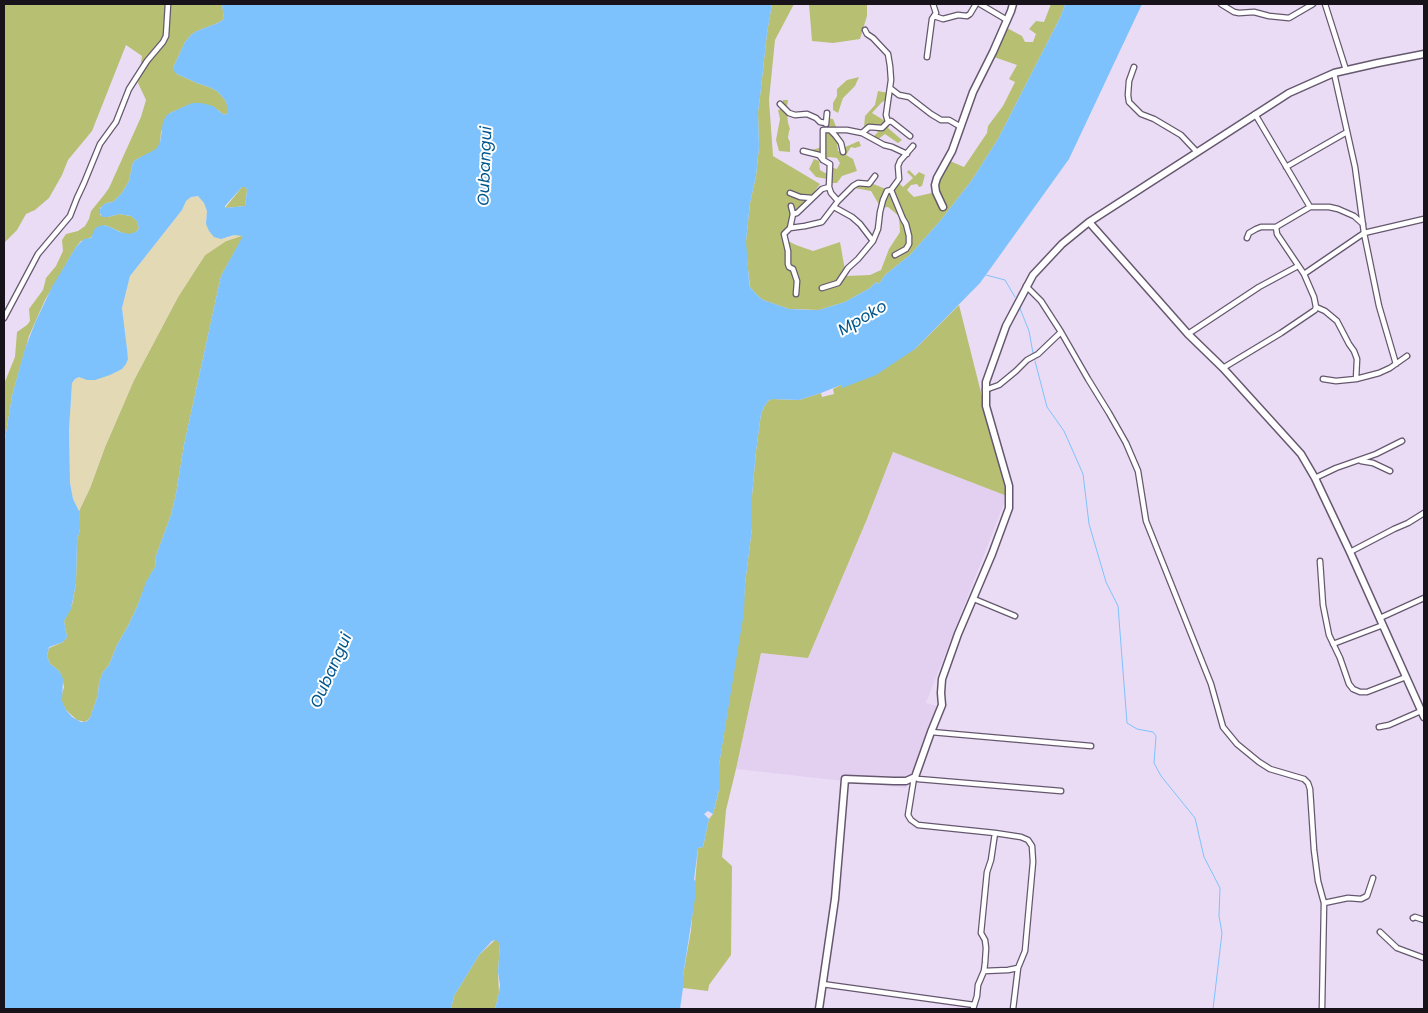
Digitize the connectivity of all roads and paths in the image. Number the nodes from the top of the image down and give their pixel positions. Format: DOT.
graph roads {
  1 [pos="168,4"];
  2 [pos="933,4"];
  3 [pos="976,4"];
  4 [pos="980,4"];
  5 [pos="1014,4"];
  6 [pos="1221,4"];
  7 [pos="1313,4"];
  8 [pos="1325,4"];
  9 [pos="934,16"];
  10 [pos="1007,20"];
  11 [pos="865,30"];
  12 [pos="1424,54"];
  13 [pos="927,57"];
  14 [pos="1134,67"];
  15 [pos="1346,70"];
  16 [pos="1334,73"];
  17 [pos="890,88"];
  18 [pos="780,104"];
  19 [pos="827,113"];
  20 [pos="1255,114"];
  21 [pos="888,122"];
  22 [pos="826,123"];
  23 [pos="961,127"];
  24 [pos="829,130"];
  25 [pos="1347,132"];
  26 [pos="862,133"];
  27 [pos="910,136"];
  28 [pos="913,146"];
  29 [pos="803,151"];
  30 [pos="843,152"];
  31 [pos="1197,152"];
  32 [pos="907,154"];
  33 [pos="823,160"];
  34 [pos="1286,167"];
  35 [pos="875,176"];
  36 [pos="829,187"];
  37 [pos="891,190"];
  38 [pos="790,193"];
  39 [pos="812,198"];
  40 [pos="838,201"];
  41 [pos="791,206"];
  42 [pos="834,207"];
  43 [pos="943,207"];
  44 [pos="1310,207"];
  45 [pos="793,214"];
  46 [pos="1424,220"];
  47 [pos="1089,222"];
  48 [pos="1363,224"];
  49 [pos="1276,227"];
  50 [pos="790,228"];
  51 [pos="1364,233"];
  52 [pos="1247,238"];
  53 [pos="873,241"];
  54 [pos="895,255"];
  55 [pos="1298,266"];
  56 [pos="1304,274"];
  57 [pos="1026,286"];
  58 [pos="822,288"];
  59 [pos="796,294"];
  60 [pos="1316,307"];
  61 [pos="4,318"];
  62 [pos="1061,332"];
  63 [pos="1188,334"];
  64 [pos="1407,356"];
  65 [pos="1396,364"];
  66 [pos="1223,368"];
  67 [pos="1323,379"];
  68 [pos="1356,379"];
  69 [pos="985,390"];
  70 [pos="1402,441"];
  71 [pos="1360,460"];
  72 [pos="1390,471"];
  73 [pos="1315,478"];
  74 [pos="1424,513"];
  75 [pos="1350,552"];
  76 [pos="1320,561"];
  77 [pos="1424,598"];
  78 [pos="974,600"];
  79 [pos="1015,616"];
  80 [pos="1380,618"];
  81 [pos="1383,625"];
  82 [pos="1333,644"];
  83 [pos="1406,677"];
  84 [pos="1423,714"];
  85 [pos="1379,727"];
  86 [pos="931,732"];
  87 [pos="1091,746"];
  88 [pos="914,778"];
  89 [pos="1061,791"];
  90 [pos="995,833"];
  91 [pos="1373,878"];
  92 [pos="1324,903"];
  93 [pos="1413,918"];
  94 [pos="1424,920"];
  95 [pos="1380,932"];
  96 [pos="1424,958"];
  97 [pos="1018,968"];
  98 [pos="984,971"];
  99 [pos="822,984"];
  100 [pos="973,1007"];
  101 [pos="819,1009"];
  102 [pos="1014,1009"];
  103 [pos="1322,1009"];
  1 -- 61 [label="street"];
  2 -- 9 [label="street"];
  3 -- 9 [label="street"];
  4 -- 10 [label="street"];
  5 -- 10 [label="street"];
  6 -- 7 [label="street"];
  8 -- 15 [label="street"];
  9 -- 13 [label="street"];
  10 -- 23 [label="street"];
  11 -- 17 [label="street"];
  12 -- 15 [label="street"];
  14 -- 31 [label="street"];
  15 -- 16 [label="street"];
  16 -- 20 [label="street"];
  16 -- 25 [label="street"];
  17 -- 21 [label="street"];
  17 -- 23 [label="street"];
  18 -- 22 [label="street"];
  19 -- 22 [label="street"];
  20 -- 31 [label="street"];
  20 -- 34 [label="street"];
  21 -- 26 [label="street"];
  21 -- 27 [label="street"];
  22 -- 24 [label="street"];
  23 -- 43 [label="street"];
  24 -- 26 [label="street"];
  24 -- 30 [label="street"];
  24 -- 33 [label="street"];
  25 -- 34 [label="street"];
  25 -- 48 [label="street"];
  26 -- 32 [label="street"];
  28 -- 32 [label="street"];
  29 -- 33 [label="street"];
  31 -- 47 [label="street"];
  32 -- 37 [label="street"];
  33 -- 36 [label="street"];
  34 -- 44 [label="street"];
  35 -- 40 [label="street"];
  36 -- 39 [label="street"];
  36 -- 40 [label="street"];
  37 -- 53 [label="street"];
  37 -- 54 [label="street"];
  38 -- 39 [label="street"];
  39 -- 45 [label="street"];
  40 -- 42 [label="street"];
  41 -- 45 [label="street"];
  42 -- 50 [label="street"];
  42 -- 53 [label="street"];
  44 -- 48 [label="street"];
  44 -- 49 [label="street"];
  45 -- 50 [label="street"];
  46 -- 51 [label="street"];
  47 -- 57 [label="street"];
  47 -- 63 [label="street"];
  48 -- 51 [label="street"];
  49 -- 52 [label="street"];
  49 -- 55 [label="street"];
  50 -- 59 [label="street"];
  51 -- 56 [label="street"];
  51 -- 65 [label="street"];
  53 -- 58 [label="street"];
  55 -- 56 [label="street"];
  55 -- 63 [label="street"];
  56 -- 60 [label="street"];
  57 -- 62 [label="street"];
  57 -- 69 [label="street"];
  60 -- 66 [label="street"];
  60 -- 68 [label="street"];
  62 -- 69 [label="street"];
  62 -- 92 [label="street"];
  63 -- 66 [label="street"];
  64 -- 65 [label="street"];
  65 -- 68 [label="street"];
  66 -- 73 [label="street"];
  67 -- 68 [label="street"];
  69 -- 78 [label="street"];
  70 -- 71 [label="street"];
  71 -- 72 [label="street"];
  71 -- 73 [label="street"];
  73 -- 75 [label="street"];
  74 -- 75 [label="street"];
  75 -- 80 [label="street"];
  76 -- 82 [label="street"];
  77 -- 80 [label="street"];
  78 -- 79 [label="street"];
  78 -- 86 [label="street"];
  80 -- 81 [label="street"];
  81 -- 82 [label="street"];
  81 -- 83 [label="street"];
  82 -- 83 [label="street"];
  83 -- 84 [label="street"];
  84 -- 85 [label="street"];
  86 -- 87 [label="street"];
  86 -- 88 [label="street"];
  88 -- 89 [label="street"];
  88 -- 90 [label="street"];
  88 -- 99 [label="street"];
  90 -- 97 [label="street"];
  90 -- 98 [label="street"];
  91 -- 92 [label="street"];
  92 -- 103 [label="street"];
  93 -- 94 [label="street"];
  95 -- 96 [label="street"];
  97 -- 98 [label="street"];
  97 -- 102 [label="street"];
  98 -- 100 [label="street"];
  99 -- 100 [label="street"];
  99 -- 101 [label="street"];
}
